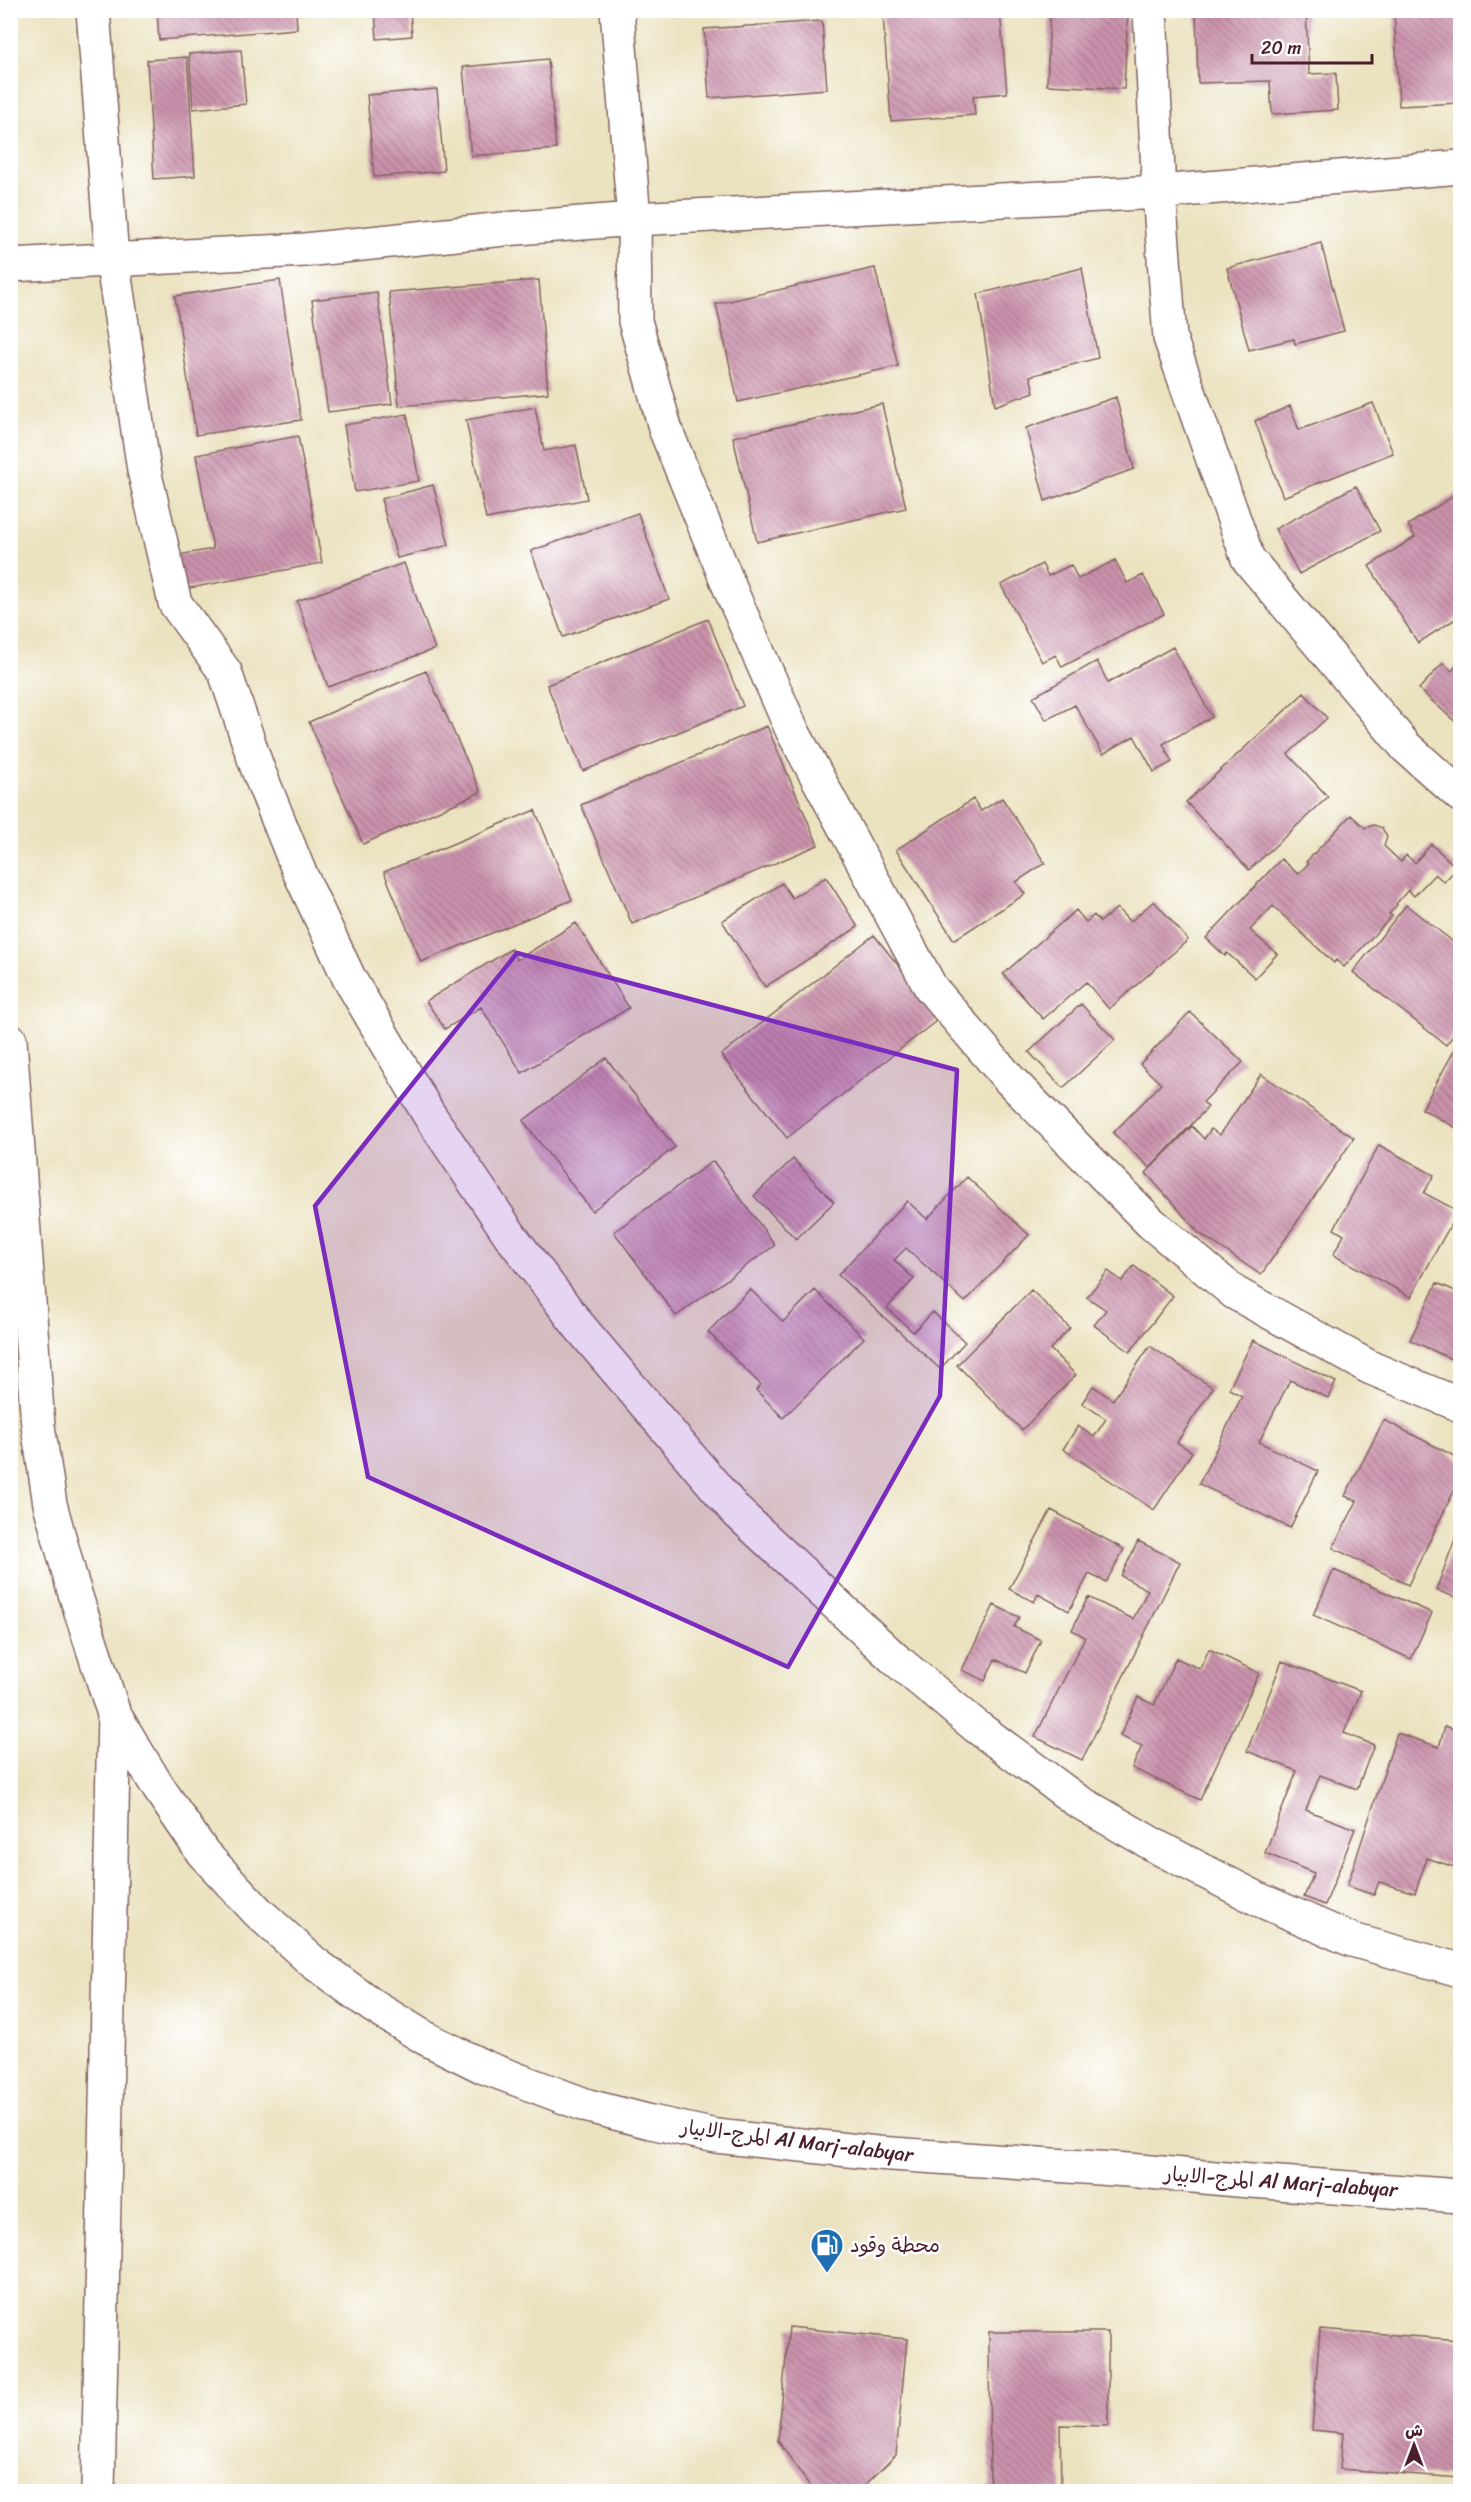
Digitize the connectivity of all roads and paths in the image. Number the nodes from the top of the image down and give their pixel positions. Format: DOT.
graph roads {
  1 [pos="93,10"];
  2 [pos="617,10"];
  3 [pos="1150,10"];
  4 [pos="1461,167"];
  5 [pos="1159,192"];
  6 [pos="634,219"];
  7 [pos="111,258"];
  8 [pos="10,265"];
  9 [pos="1461,795"];
  10 [pos="10,1040"];
  11 [pos="1461,1405"];
  12 [pos="114,1714"];
  13 [pos="1461,1970"];
  14 [pos="1461,2196"];
  15 [pos="98,2492"];
  1 -- 7 [label="street"];
  2 -- 6 [label="street"];
  3 -- 5 [label="street"];
  4 -- 5 [label="street"];
  5 -- 6 [label="street"];
  5 -- 9 [label="street"];
  6 -- 7 [label="street"];
  6 -- 11 [label="street"];
  7 -- 8 [label="street"];
  7 -- 13 [label="street"];
  10 -- 12 [label="street, المرج-الابيار Al Marj-alabyar"];
  12 -- 14 [label="street, المرج-الابيار Al Marj-alabyar"];
  12 -- 15 [label="street"];
}
